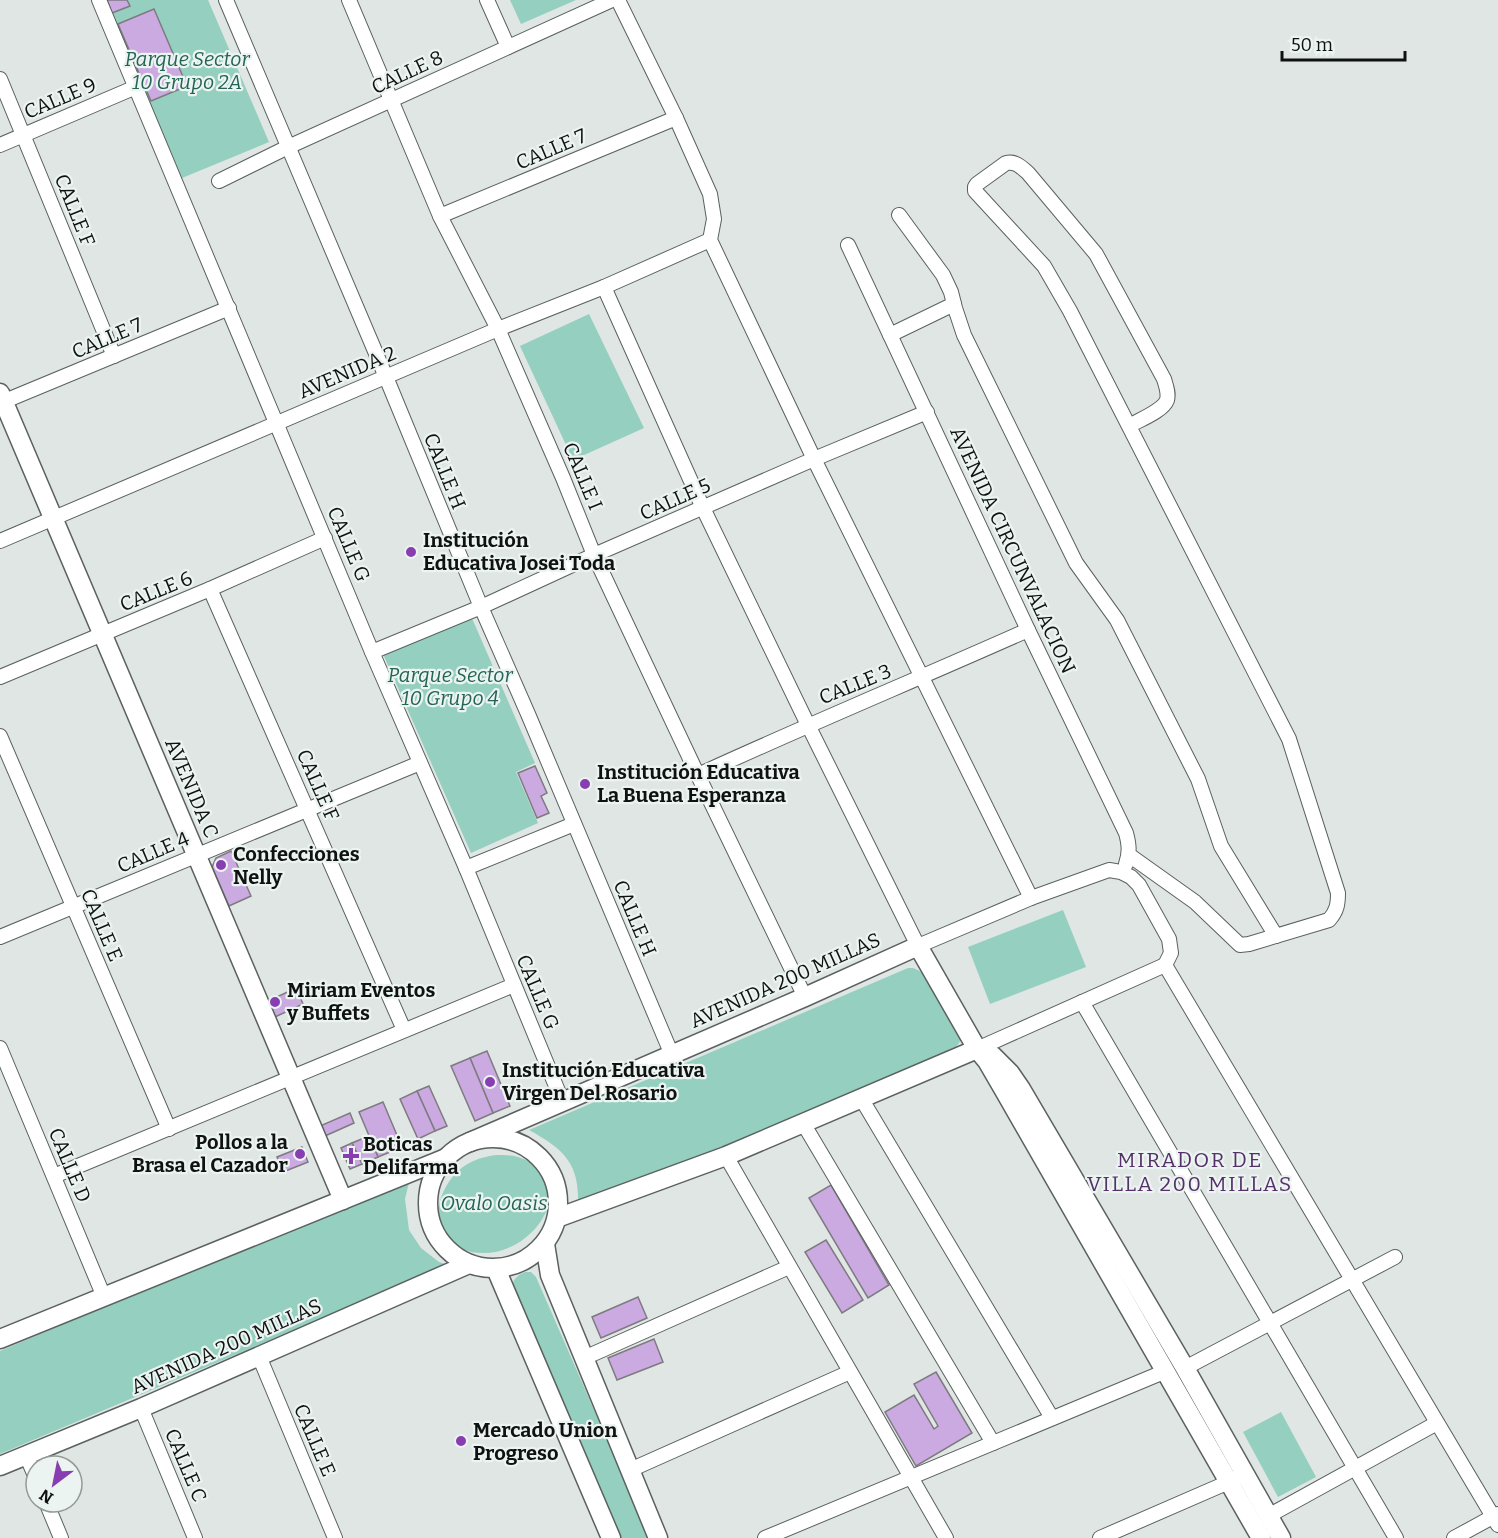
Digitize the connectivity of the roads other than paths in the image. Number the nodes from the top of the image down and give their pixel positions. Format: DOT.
graph roads {
  1 [pos="99,0"];
  2 [pos="226,0"];
  3 [pos="349,0"];
  4 [pos="488,0"];
  5 [pos="612,0"];
  6 [pos="618,0"];
  7 [pos="508,47"];
  8 [pos="0,79"];
  9 [pos="136,87"];
  10 [pos="391,100"];
  11 [pos="676,118"];
  12 [pos="24,135"];
  13 [pos="0,145"];
  14 [pos="288,147"];
  15 [pos="219,181"];
  16 [pos="899,215"];
  17 [pos="440,216"];
  18 [pos="710,240"];
  19 [pos="848,246"];
  20 [pos="604,287"];
  21 [pos="954,304"];
  22 [pos="229,308"];
  23 [pos="498,329"];
  24 [pos="890,334"];
  25 [pos="114,356"];
  26 [pos="386,378"];
  27 [pos="1,399"];
  28 [pos="927,412"];
  29 [pos="277,423"];
  30 [pos="1129,426"];
  31 [pos="814,459"];
  32 [pos="703,508"];
  33 [pos="53,518"];
  34 [pos="325,538"];
  35 [pos="0,541"];
  36 [pos="594,555"];
  37 [pos="210,590"];
  38 [pos="481,607"];
  39 [pos="1028,630"];
  40 [pos="102,634"];
  41 [pos="372,652"];
  42 [pos="0,677"];
  43 [pos="922,678"];
  44 [pos="808,725"];
  45 [pos="0,736"];
  46 [pos="420,763"];
  47 [pos="698,775"];
  48 [pos="308,810"];
  49 [pos="574,824"];
  50 [pos="196,855"];
  51 [pos="1129,855"];
  52 [pos="466,868"];
  53 [pos="1121,872"];
  54 [pos="1031,898"];
  55 [pos="73,907"];
  56 [pos="1276,936"];
  57 [pos="0,937"];
  58 [pos="918,946"];
  59 [pos="1165,965"];
  60 [pos="514,985"];
  61 [pos="805,997"];
  62 [pos="1082,1002"];
  63 [pos="404,1030"];
  64 [pos="0,1048"];
  65 [pos="977,1049"];
  66 [pos="672,1055"];
  67 [pos="3,1066"];
  68 [pos="291,1078"];
  69 [pos="861,1098"];
  70 [pos="563,1103"];
  71 [pos="803,1123"];
  72 [pos="169,1129"];
  73 [pos="470,1142"];
  74 [pos="726,1156"];
  75 [pos="446,1158"];
  76 [pos="54,1176"];
  77 [pos="343,1200"];
  78 [pos="557,1218"];
  79 [pos="545,1244"];
  80 [pos="1395,1257"];
  81 [pos="469,1264"];
  82 [pos="789,1267"];
  83 [pos="496,1269"];
  84 [pos="1352,1280"];
  85 [pos="104,1297"];
  86 [pos="1270,1323"];
  87 [pos="0,1339"];
  88 [pos="259,1356"];
  89 [pos="584,1358"];
  90 [pos="1185,1368"];
  91 [pos="1166,1371"];
  92 [pos="850,1372"];
  93 [pos="141,1408"];
  94 [pos="1052,1418"];
  95 [pos="1437,1423"];
  96 [pos="993,1443"];
  97 [pos="28,1454"];
  98 [pos="24,1456"];
  99 [pos="0,1466"];
  100 [pos="1355,1468"];
  101 [pos="630,1470"];
  102 [pos="911,1477"];
  103 [pos="1237,1479"];
  104 [pos="51,1514"];
  105 [pos="1268,1516"];
  106 [pos="1496,1519"];
  107 [pos="60,1538"];
  108 [pos="195,1538"];
  109 [pos="335,1538"];
  110 [pos="611,1538"];
  111 [pos="658,1538"];
  112 [pos="765,1538"];
  113 [pos="946,1538"];
  114 [pos="1100,1538"];
  115 [pos="1261,1538"];
  116 [pos="1281,1538"];
  117 [pos="1396,1538"];
  118 [pos="1454,1538"];
  1 -- 9 [label="street, CALLE G"];
  2 -- 14 [label="street, CALLE H"];
  3 -- 10 [label="street, CALLE I"];
  4 -- 7 [label="street"];
  5 -- 7 [label="street, CALLE 8"];
  6 -- 11 [label="street"];
  7 -- 10 [label="street, CALLE 8"];
  8 -- 12 [label="street, CALLE F"];
  9 -- 12 [label="street, CALLE 9"];
  9 -- 22 [label="street, CALLE G"];
  10 -- 14 [label="street, CALLE 8"];
  10 -- 17 [label="street, CALLE I"];
  11 -- 17 [label="street, CALLE 7"];
  11 -- 18 [label="street"];
  12 -- 13 [label="street, CALLE 9"];
  12 -- 25 [label="street, CALLE F"];
  14 -- 15 [label="street, CALLE 8"];
  14 -- 26 [label="street, CALLE H"];
  16 -- 21 [label="street"];
  17 -- 23 [label="street, CALLE I"];
  18 -- 20 [label="street, AVENIDA 2"];
  18 -- 31 [label="street"];
  19 -- 24 [label="street, AVENIDA CIRCUNVALACION"];
  20 -- 23 [label="street, AVENIDA 2"];
  20 -- 32 [label="street"];
  21 -- 24 [label="street"];
  21 -- 56 [label="street"];
  22 -- 25 [label="street, CALLE 7"];
  22 -- 29 [label="street, CALLE G"];
  23 -- 26 [label="street, AVENIDA 2"];
  23 -- 36 [label="street, CALLE I"];
  24 -- 28 [label="street, AVENIDA CIRCUNVALACION"];
  25 -- 27 [label="street, CALLE 7"];
  26 -- 29 [label="street, AVENIDA 2"];
  26 -- 38 [label="street, CALLE H"];
  27 -- 33 [label="street, AVENIDA C"];
  28 -- 31 [label="street, CALLE 5"];
  28 -- 39 [label="street, AVENIDA CIRCUNVALACION"];
  29 -- 33 [label="street, AVENIDA 2"];
  29 -- 34 [label="street, CALLE G"];
  30 -- 30 [label="street"];
  30 -- 56 [label="street"];
  31 -- 32 [label="street, CALLE 5"];
  31 -- 43 [label="street"];
  32 -- 36 [label="street, CALLE 5"];
  32 -- 44 [label="street"];
  33 -- 35 [label="street, AVENIDA 2"];
  33 -- 40 [label="street, AVENIDA C"];
  34 -- 37 [label="street, CALLE 6"];
  34 -- 41 [label="street, CALLE G"];
  36 -- 38 [label="street, CALLE 5"];
  36 -- 47 [label="street, CALLE I"];
  37 -- 40 [label="street, CALLE 6"];
  37 -- 48 [label="street, CALLE F"];
  38 -- 41 [label="street, CALLE 5"];
  38 -- 49 [label="street, CALLE H"];
  39 -- 43 [label="street, CALLE 3"];
  39 -- 51 [label="street, AVENIDA CIRCUNVALACION"];
  40 -- 42 [label="street, CALLE 6"];
  40 -- 50 [label="street, AVENIDA C"];
  41 -- 46 [label="street, CALLE G"];
  43 -- 44 [label="street, CALLE 3"];
  43 -- 54 [label="street"];
  44 -- 47 [label="street, CALLE 3"];
  44 -- 58 [label="street"];
  45 -- 55 [label="street, CALLE E"];
  46 -- 48 [label="street, CALLE 4"];
  46 -- 52 [label="street, CALLE G"];
  47 -- 61 [label="street, CALLE I"];
  48 -- 50 [label="street, CALLE 4"];
  48 -- 63 [label="street, CALLE F"];
  49 -- 52 [label="street"];
  49 -- 66 [label="street, CALLE H"];
  50 -- 55 [label="street, CALLE 4"];
  50 -- 68 [label="street, AVENIDA C"];
  51 -- 53 [label="street"];
  51 -- 56 [label="street"];
  52 -- 60 [label="street, CALLE G"];
  53 -- 54 [label="street, AVENIDA 200 MILLAS"];
  53 -- 59 [label="street"];
  54 -- 58 [label="street, AVENIDA 200 MILLAS"];
  55 -- 57 [label="street, CALLE 4"];
  55 -- 72 [label="street, CALLE E"];
  58 -- 61 [label="street, AVENIDA 200 MILLAS"];
  58 -- 65 [label="street"];
  59 -- 62 [label="street"];
  59 -- 84 [label="street"];
  60 -- 63 [label="street"];
  60 -- 70 [label="street, CALLE G"];
  61 -- 66 [label="street, AVENIDA 200 MILLAS"];
  62 -- 65 [label="street"];
  62 -- 86 [label="street"];
  63 -- 68 [label="street"];
  64 -- 67 [label="street, CALLE D"];
  65 -- 69 [label="street"];
  65 -- 90 [label="street"];
  65 -- 91 [label="street"];
  66 -- 70 [label="street, AVENIDA 200 MILLAS"];
  67 -- 76 [label="street, CALLE D"];
  68 -- 72 [label="street"];
  68 -- 77 [label="street, AVENIDA C"];
  69 -- 71 [label="street"];
  69 -- 94 [label="street"];
  70 -- 73 [label="street, AVENIDA 200 MILLAS"];
  71 -- 74 [label="street"];
  71 -- 96 [label="street"];
  72 -- 76 [label="street"];
  73 -- 75 [label="street"];
  73 -- 78 [label="street"];
  74 -- 78 [label="street"];
  74 -- 82 [label="street"];
  75 -- 77 [label="street"];
  75 -- 81 [label="street"];
  76 -- 85 [label="street, CALLE D"];
  77 -- 85 [label="street"];
  78 -- 79 [label="street"];
  79 -- 83 [label="street"];
  79 -- 89 [label="street"];
  80 -- 84 [label="street"];
  81 -- 83 [label="street"];
  81 -- 88 [label="street, AVENIDA 200 MILLAS"];
  82 -- 89 [label="street"];
  82 -- 92 [label="street"];
  83 -- 110 [label="street"];
  84 -- 86 [label="street"];
  84 -- 95 [label="street"];
  85 -- 87 [label="street"];
  86 -- 90 [label="street"];
  86 -- 100 [label="street"];
  88 -- 93 [label="street, AVENIDA 200 MILLAS"];
  88 -- 109 [label="street, CALLE E"];
  89 -- 101 [label="street"];
  90 -- 103 [label="street"];
  91 -- 94 [label="street"];
  91 -- 103 [label="street"];
  92 -- 101 [label="street"];
  92 -- 102 [label="street"];
  93 -- 97 [label="street, AVENIDA 200 MILLAS"];
  93 -- 108 [label="street, CALLE C"];
  94 -- 96 [label="street"];
  95 -- 100 [label="street"];
  95 -- 106 [label="street"];
  96 -- 102 [label="street"];
  98 -- 99 [label="street, AVENIDA 200 MILLAS"];
  100 -- 105 [label="street"];
  100 -- 117 [label="street"];
  101 -- 111 [label="street"];
  102 -- 112 [label="street"];
  102 -- 113 [label="street"];
  103 -- 105 [label="street"];
  103 -- 114 [label="street"];
  103 -- 115 [label="street"];
  104 -- 107 [label="street"];
  105 -- 116 [label="street"];
  106 -- 118 [label="street"];
}
